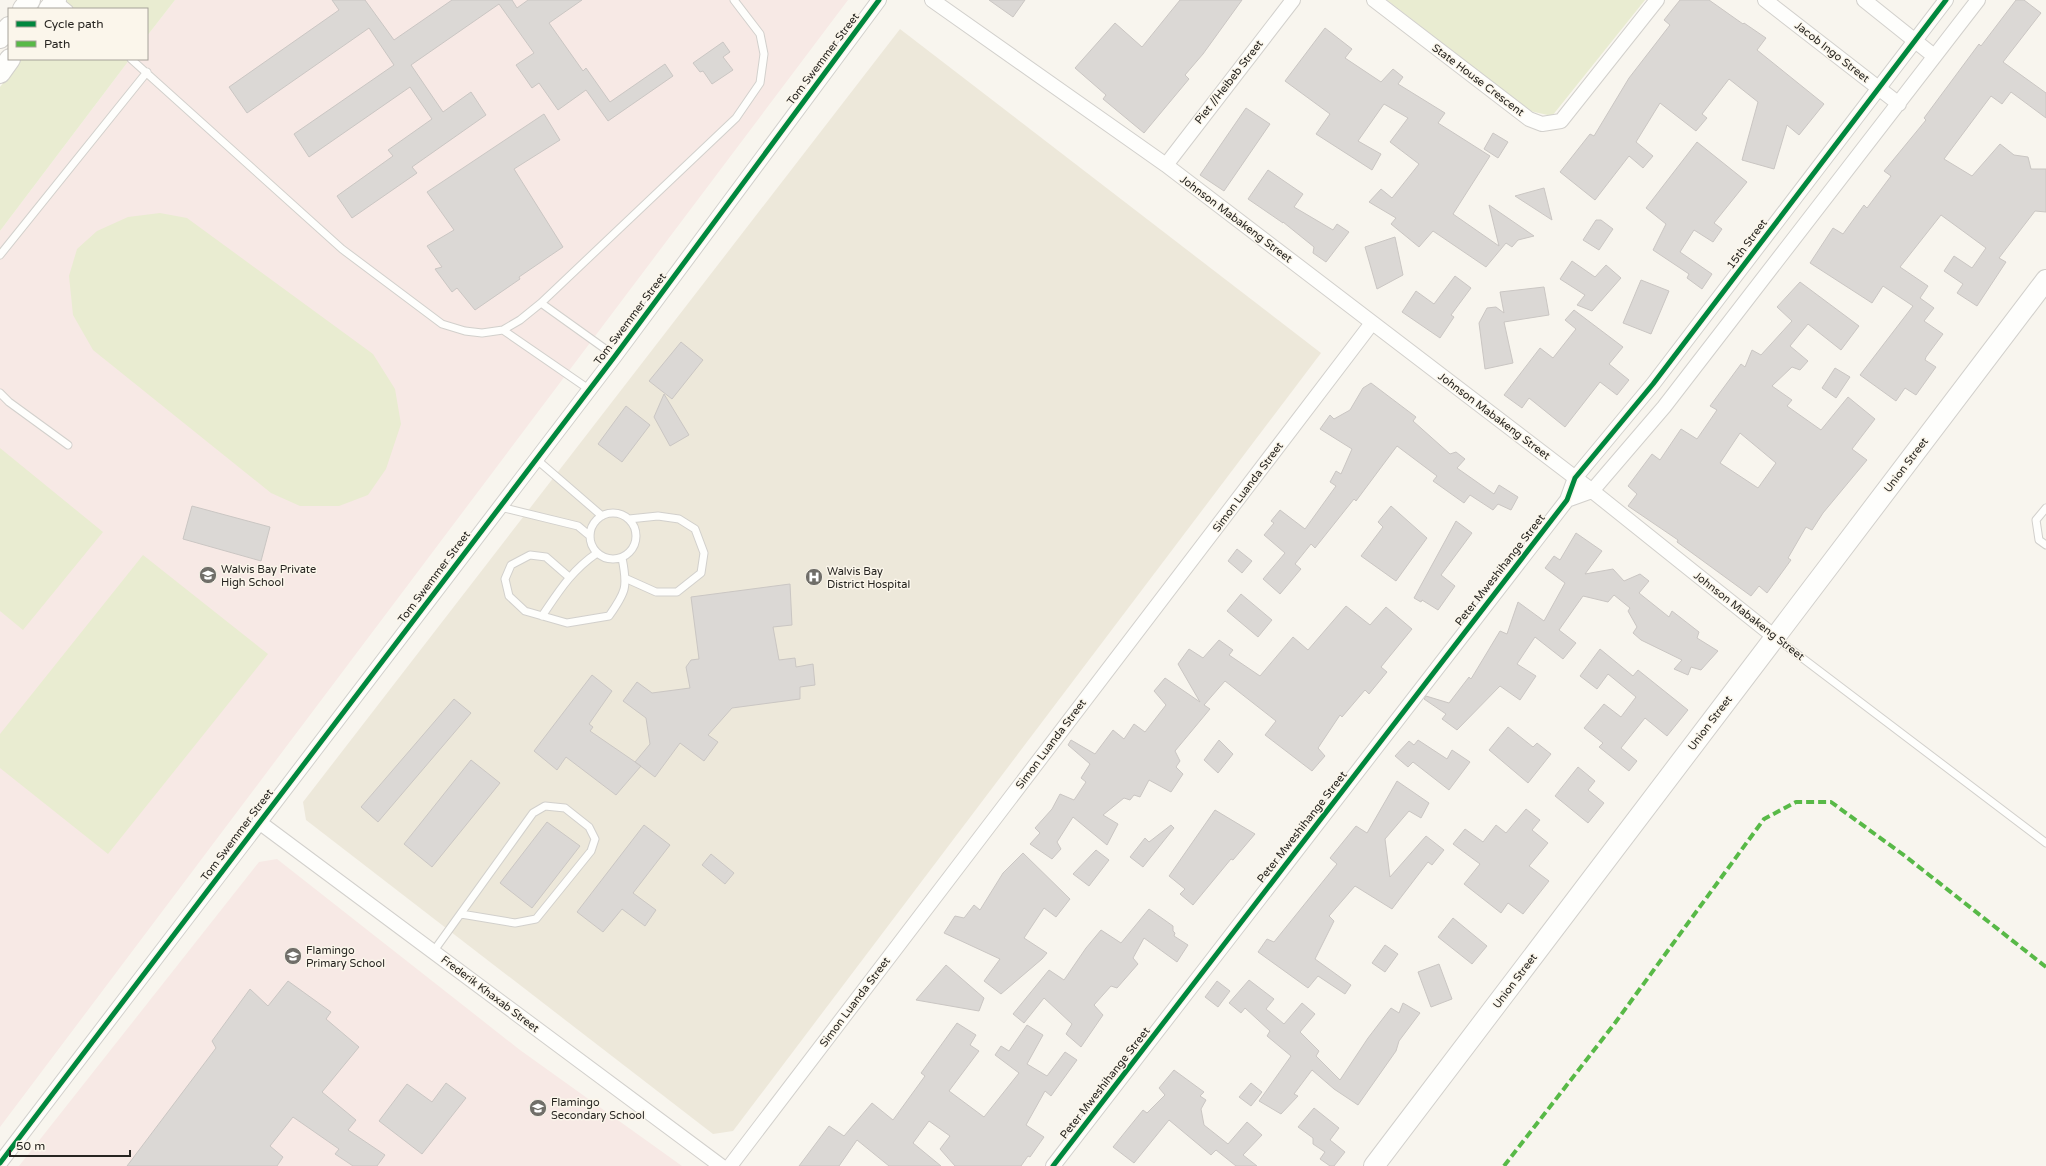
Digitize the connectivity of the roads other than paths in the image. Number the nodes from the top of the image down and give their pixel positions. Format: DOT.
graph roads {
  1 [pos="30,0"];
  2 [pos="57,0"];
  3 [pos="734,0"];
  4 [pos="879,0"];
  5 [pos="932,0"];
  6 [pos="1293,0"];
  7 [pos="1374,0"];
  8 [pos="1657,0"];
  9 [pos="1765,0"];
  10 [pos="1864,0"];
  11 [pos="1946,0"];
  12 [pos="1978,0"];
  13 [pos="24,8"];
  14 [pos="50,8"];
  15 [pos="68,8"];
  16 [pos="8,28"];
  17 [pos="0,38"];
  18 [pos="1915,41"];
  19 [pos="1934,56"];
  20 [pos="9,60"];
  21 [pos="131,60"];
  22 [pos="147,72"];
  23 [pos="0,73"];
  24 [pos="1879,88"];
  25 [pos="1899,104"];
  26 [pos="1166,165"];
  27 [pos="0,255"];
  28 [pos="2046,280"];
  29 [pos="541,303"];
  30 [pos="1372,323"];
  31 [pos="503,330"];
  32 [pos="615,356"];
  33 [pos="590,390"];
  34 [pos="0,393"];
  35 [pos="68,445"];
  36 [pos="536,460"];
  37 [pos="1575,478"];
  38 [pos="1592,491"];
  39 [pos="1567,500"];
  40 [pos="500,507"];
  41 [pos="2046,508"];
  42 [pos="602,516"];
  43 [pos="629,519"];
  44 [pos="590,536"];
  45 [pos="2046,545"];
  46 [pos="597,553"];
  47 [pos="622,558"];
  48 [pos="569,577"];
  49 [pos="627,579"];
  50 [pos="542,616"];
  51 [pos="1776,638"];
  52 [pos="259,822"];
  53 [pos="2046,843"];
  54 [pos="461,914"];
  55 [pos="433,952"];
  56 [pos="0,1163"];
  57 [pos="721,1166"];
  58 [pos="730,1166"];
  59 [pos="1053,1166"];
  60 [pos="1374,1166"];
  1 -- 13 [label="main road"];
  2 -- 14 [label="main road"];
  2 -- 15 [label="lane"];
  3 -- 29 [label="lane"];
  4 -- 32 [label="street, Tom Swemmer Street"];
  5 -- 26 [label="street, Johnson Mabakeng Street"];
  6 -- 26 [label="street, Piet //Heibeb Street"];
  7 -- 8 [label="street, State House Crescent"];
  9 -- 24 [label="street, Jacob Ingo Street"];
  10 -- 18 [label="street"];
  11 -- 18 [label="street, 15th Street"];
  12 -- 19 [label="street"];
  16 -- 17 [label="main road"];
  18 -- 19 [label="street"];
  18 -- 24 [label="street, 15th Street"];
  19 -- 25 [label="street"];
  20 -- 23 [label="main road"];
  21 -- 22 [label="lane"];
  22 -- 27 [label="lane"];
  22 -- 31 [label="lane"];
  24 -- 25 [label="street, Jacob Ingo Street"];
  24 -- 37 [label="street, 15th Street"];
  25 -- 38 [label="street"];
  26 -- 30 [label="street, Johnson Mabakeng Street"];
  28 -- 51 [label="main road, Union Street"];
  29 -- 31 [label="lane"];
  29 -- 32 [label="lane"];
  30 -- 37 [label="street, Johnson Mabakeng Street"];
  30 -- 58 [label="street, Simon Luanda Street"];
  31 -- 33 [label="lane"];
  32 -- 33 [label="street, Tom Swemmer Street"];
  33 -- 36 [label="street, Tom Swemmer Street"];
  34 -- 35 [label="lane"];
  36 -- 40 [label="street, Tom Swemmer Street"];
  36 -- 42 [label="lane"];
  37 -- 38 [label="street, Johnson Mabakeng Street"];
  37 -- 39 [label="street, 15th Street"];
  38 -- 39 [label="street"];
  38 -- 51 [label="street, Johnson Mabakeng Street"];
  39 -- 59 [label="street, Peter Mweshihange Street"];
  40 -- 44 [label="lane"];
  40 -- 52 [label="street, Tom Swemmer Street"];
  41 -- 45 [label="lane"];
  42 -- 43 [label="lane"];
  42 -- 44 [label="lane"];
  43 -- 47 [label="lane"];
  43 -- 49 [label="lane"];
  44 -- 46 [label="lane"];
  46 -- 47 [label="lane"];
  46 -- 48 [label="lane"];
  47 -- 49 [label="lane"];
  48 -- 50 [label="lane"];
  48 -- 50 [label="lane"];
  49 -- 50 [label="lane"];
  51 -- 53 [label="lane, Johnson Mabakeng Street"];
  51 -- 60 [label="main road, Union Street"];
  52 -- 55 [label="street, Frederik Khaxab Street"];
  52 -- 56 [label="street, Tom Swemmer Street"];
  54 -- 54 [label="lane"];
  54 -- 55 [label="lane"];
  55 -- 57 [label="street, Frederik Khaxab Street"];
}
